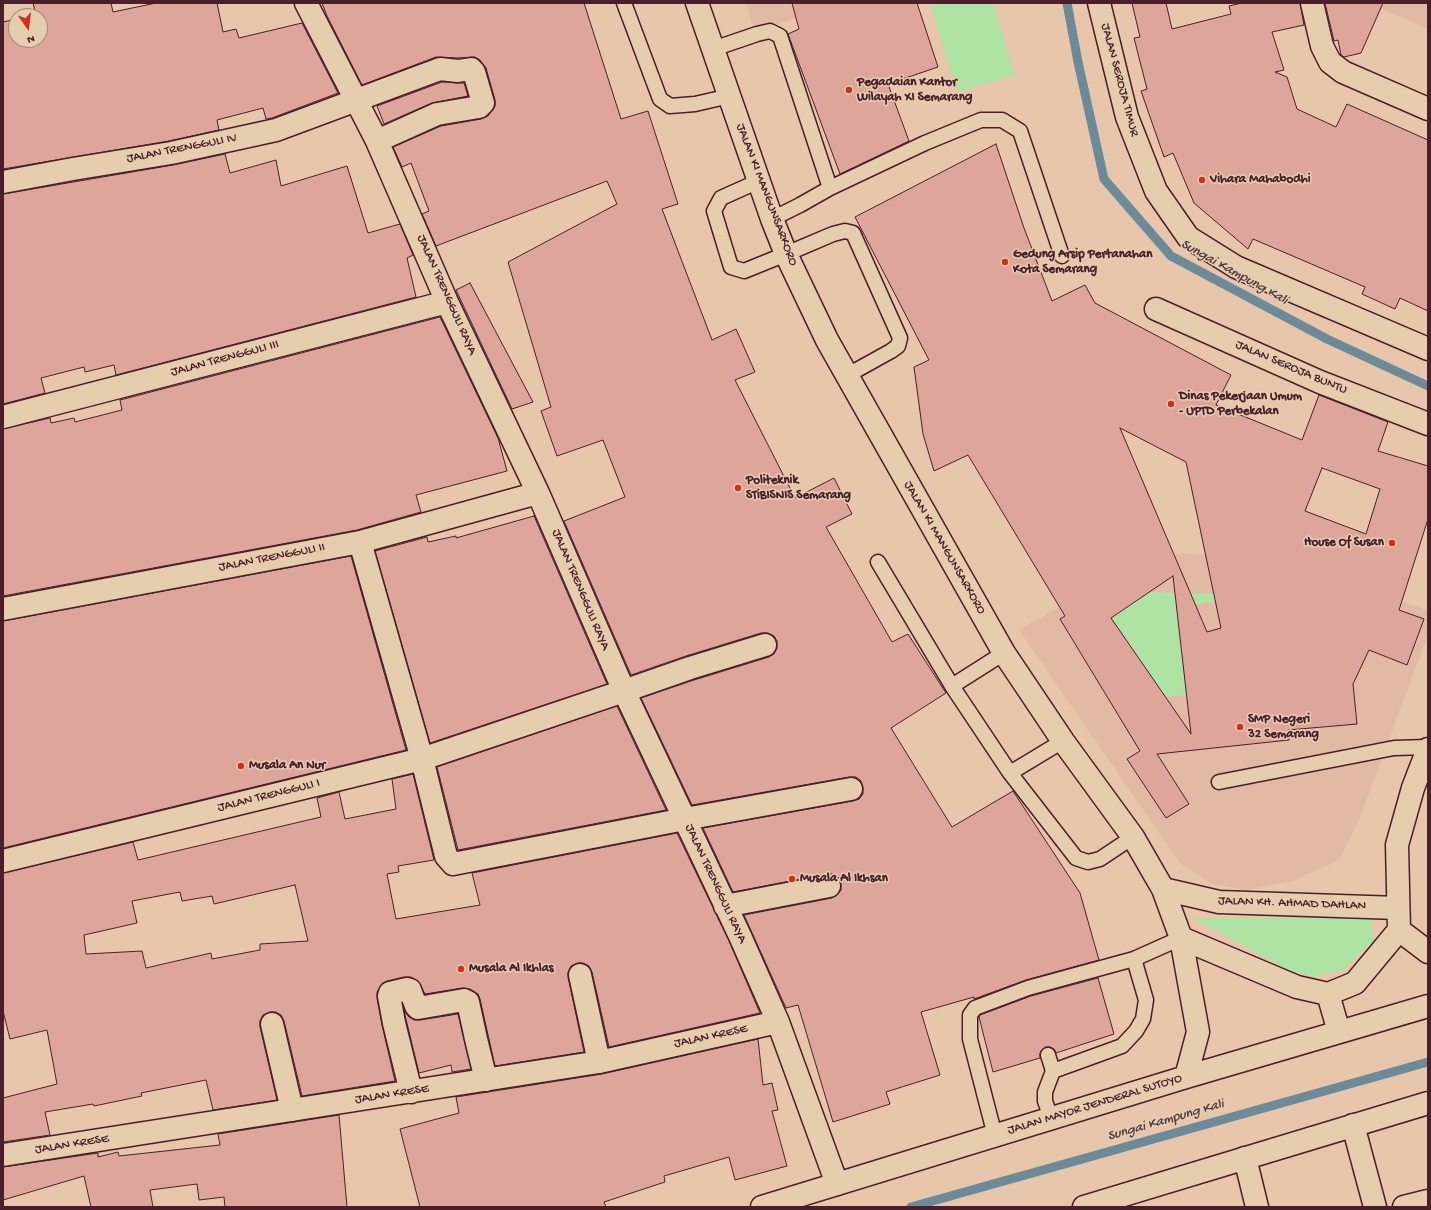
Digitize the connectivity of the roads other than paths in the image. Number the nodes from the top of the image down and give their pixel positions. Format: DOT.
graph roads {
  1 [pos="306,3"];
  2 [pos="624,3"];
  3 [pos="698,3"];
  4 [pos="1099,3"];
  5 [pos="1312,3"];
  6 [pos="713,49"];
  7 [pos="730,96"];
  8 [pos="357,100"];
  9 [pos="1428,109"];
  10 [pos="377,141"];
  11 [pos="759,181"];
  12 [pos="3,182"];
  13 [pos="830,188"];
  14 [pos="772,219"];
  15 [pos="786,254"];
  16 [pos="1062,256"];
  17 [pos="448,302"];
  18 [pos="1156,309"];
  19 [pos="1428,349"];
  20 [pos="846,376"];
  21 [pos="3,417"];
  22 [pos="1428,424"];
  23 [pos="538,494"];
  24 [pos="360,542"];
  25 [pos="878,562"];
  26 [pos="3,609"];
  27 [pos="765,644"];
  28 [pos="1004,653"];
  29 [pos="952,686"];
  30 [pos="624,691"];
  31 [pos="1063,741"];
  32 [pos="1428,748"];
  33 [pos="422,759"];
  34 [pos="1424,772"];
  35 [pos="1010,773"];
  36 [pos="1219,782"];
  37 [pos="851,790"];
  38 [pos="685,819"];
  39 [pos="1133,837"];
  40 [pos="3,861"];
  41 [pos="829,886"];
  42 [pos="1163,889"];
  43 [pos="725,906"];
  44 [pos="1398,908"];
  45 [pos="1399,930"];
  46 [pos="1181,938"];
  47 [pos="1428,952"];
  48 [pos="1134,958"];
  49 [pos="580,974"];
  50 [pos="1328,994"];
  51 [pos="1428,1006"];
  52 [pos="778,1022"];
  53 [pos="272,1024"];
  54 [pos="1339,1032"];
  55 [pos="1048,1056"];
  56 [pos="599,1062"];
  57 [pos="1053,1071"];
  58 [pos="1186,1077"];
  59 [pos="486,1080"];
  60 [pos="411,1092"];
  61 [pos="1428,1103"];
  62 [pos="292,1110"];
  63 [pos="1051,1118"];
  64 [pos="1353,1125"];
  65 [pos="995,1136"];
  66 [pos="3,1155"];
  67 [pos="1245,1158"];
  68 [pos="837,1184"];
  69 [pos="1428,1201"];
  70 [pos="762,1207"];
  71 [pos="1084,1207"];
  72 [pos="1257,1207"];
  73 [pos="1375,1207"];
  74 [pos="1404,1207"];
  1 -- 8 [label="street, JALAN TRENGGULI RAYA"];
  2 -- 7 [label="lane"];
  3 -- 6 [label="street, JALAN KI MANGUNSARKORO"];
  4 -- 19 [label="street, JALAN SEROJA TIMUR"];
  5 -- 9 [label="street"];
  6 -- 7 [label="street, JALAN KI MANGUNSARKORO"];
  6 -- 13 [label="lane"];
  7 -- 11 [label="street, JALAN KI MANGUNSARKORO"];
  8 -- 10 [label="street, JALAN TRENGGULI RAYA"];
  8 -- 10 [label="street, JALAN TRENGGULI IV"];
  8 -- 12 [label="street, JALAN TRENGGULI IV"];
  10 -- 17 [label="street, JALAN TRENGGULI RAYA"];
  11 -- 14 [label="street, JALAN KI MANGUNSARKORO"];
  11 -- 15 [label="lane"];
  13 -- 14 [label="lane"];
  13 -- 16 [label="lane"];
  14 -- 15 [label="street, JALAN KI MANGUNSARKORO"];
  15 -- 20 [label="street, JALAN KI MANGUNSARKORO"];
  15 -- 20 [label="lane"];
  17 -- 21 [label="street, JALAN TRENGGULI III"];
  17 -- 23 [label="street, JALAN TRENGGULI RAYA"];
  18 -- 22 [label="street, JALAN SEROJA BUNTU"];
  20 -- 28 [label="street, JALAN KI MANGUNSARKORO"];
  23 -- 24 [label="street, JALAN TRENGGULI II"];
  23 -- 30 [label="street, JALAN TRENGGULI RAYA"];
  24 -- 26 [label="street, JALAN TRENGGULI II"];
  24 -- 33 [label="street"];
  25 -- 29 [label="lane"];
  27 -- 30 [label="street, JALAN TRENGGULI I"];
  28 -- 29 [label="lane"];
  28 -- 31 [label="street, JALAN KI MANGUNSARKORO"];
  29 -- 35 [label="lane"];
  30 -- 33 [label="street, JALAN TRENGGULI I"];
  30 -- 38 [label="street, JALAN TRENGGULI RAYA"];
  31 -- 35 [label="lane"];
  31 -- 39 [label="street, JALAN KI MANGUNSARKORO"];
  32 -- 34 [label="street"];
  32 -- 36 [label="lane"];
  33 -- 38 [label="street"];
  33 -- 40 [label="street, JALAN TRENGGULI I"];
  34 -- 44 [label="street"];
  35 -- 39 [label="lane"];
  37 -- 38 [label="street"];
  38 -- 43 [label="street, JALAN TRENGGULI RAYA"];
  39 -- 42 [label="street, JALAN KI MANGUNSARKORO"];
  41 -- 43 [label="street"];
  42 -- 44 [label="street, JALAN KH. AHMAD DAHLAN"];
  42 -- 46 [label="street, JALAN KI MANGUNSARKORO"];
  43 -- 52 [label="street, JALAN TRENGGULI RAYA"];
  44 -- 45 [label="street"];
  45 -- 47 [label="street"];
  45 -- 50 [label="street"];
  46 -- 48 [label="lane"];
  46 -- 50 [label="street"];
  46 -- 58 [label="street, JALAN KI MANGUNSARKORO"];
  48 -- 57 [label="lane"];
  48 -- 65 [label="lane"];
  49 -- 56 [label="street"];
  50 -- 54 [label="street"];
  51 -- 54 [label="street, JALAN MAYOR JENDERAL SUTOYO"];
  52 -- 56 [label="street, JALAN KRESE"];
  52 -- 68 [label="street, JALAN TRENGGULI RAYA"];
  53 -- 62 [label="street"];
  54 -- 58 [label="street, JALAN MAYOR JENDERAL SUTOYO"];
  55 -- 57 [label="lane"];
  56 -- 59 [label="street, JALAN KRESE"];
  57 -- 63 [label="lane"];
  58 -- 63 [label="street, JALAN MAYOR JENDERAL SUTOYO"];
  59 -- 60 [label="street, JALAN KRESE"];
  59 -- 60 [label="street"];
  60 -- 62 [label="street, JALAN KRESE"];
  61 -- 64 [label="street"];
  62 -- 66 [label="street, JALAN KRESE"];
  63 -- 65 [label="street, JALAN MAYOR JENDERAL SUTOYO"];
  64 -- 67 [label="street"];
  64 -- 73 [label="street"];
  65 -- 68 [label="street, JALAN MAYOR JENDERAL SUTOYO"];
  67 -- 71 [label="street"];
  67 -- 72 [label="street"];
  68 -- 70 [label="street, JALAN MAYOR JENDERAL SUTOYO"];
  69 -- 74 [label="street"];
}
